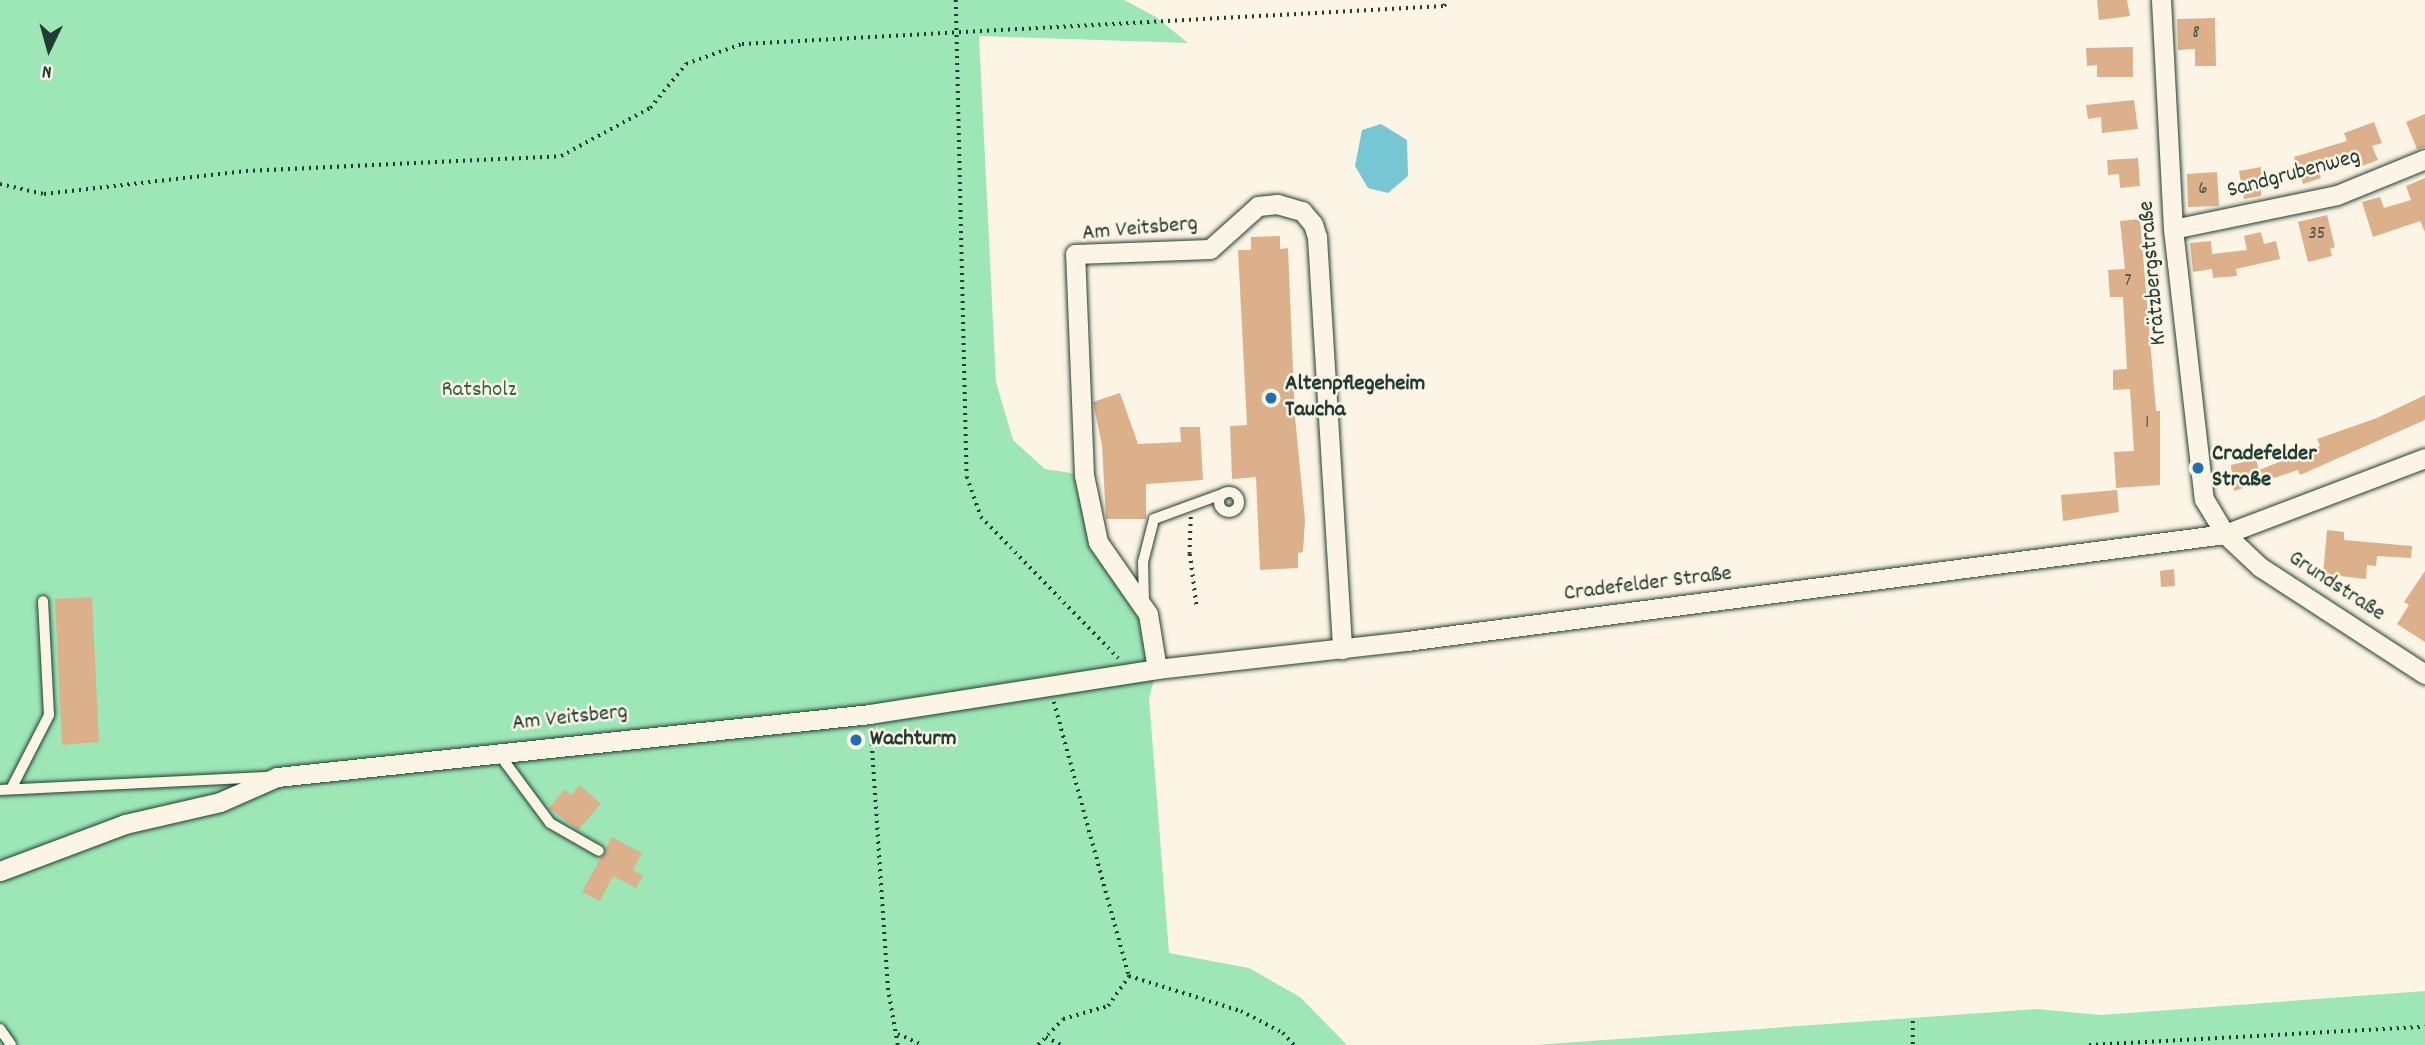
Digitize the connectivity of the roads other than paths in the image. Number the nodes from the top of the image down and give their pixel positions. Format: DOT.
graph roads {
  1 [pos="2161,0"];
  2 [pos="2425,159"];
  3 [pos="2173,229"];
  4 [pos="2425,458"];
  5 [pos="1225,493"];
  6 [pos="2225,534"];
  7 [pos="43,601"];
  8 [pos="1144,606"];
  9 [pos="1407,641"];
  10 [pos="1342,649"];
  11 [pos="1157,669"];
  12 [pos="2425,674"];
  13 [pos="496,751"];
  14 [pos="277,778"];
  15 [pos="11,789"];
  16 [pos="0,790"];
  17 [pos="599,851"];
  18 [pos="0,871"];
  19 [pos="0,1030"];
  20 [pos="11,1045"];
  1 -- 3 [label="street, Krätzbergstraße"];
  2 -- 3 [label="street, Sandgrubenweg"];
  3 -- 6 [label="street, Krätzbergstraße"];
  4 -- 6 [label="street, Cradefelder Straße"];
  5 -- 8 [label="lane"];
  6 -- 9 [label="street, Cradefelder Straße"];
  6 -- 12 [label="street, Grundstraße"];
  7 -- 15 [label="lane"];
  8 -- 10 [label="street, Am Veitsberg"];
  8 -- 11 [label="street, Am Veitsberg"];
  9 -- 10 [label="street, Am Veitsberg"];
  10 -- 11 [label="street, Am Veitsberg"];
  11 -- 13 [label="street, Am Veitsberg"];
  13 -- 14 [label="street, Am Veitsberg"];
  13 -- 17 [label="lane"];
  14 -- 15 [label="lane"];
  14 -- 18 [label="street, Am Veitsberg"];
  15 -- 16 [label="lane"];
  19 -- 20 [label="lane"];
}
